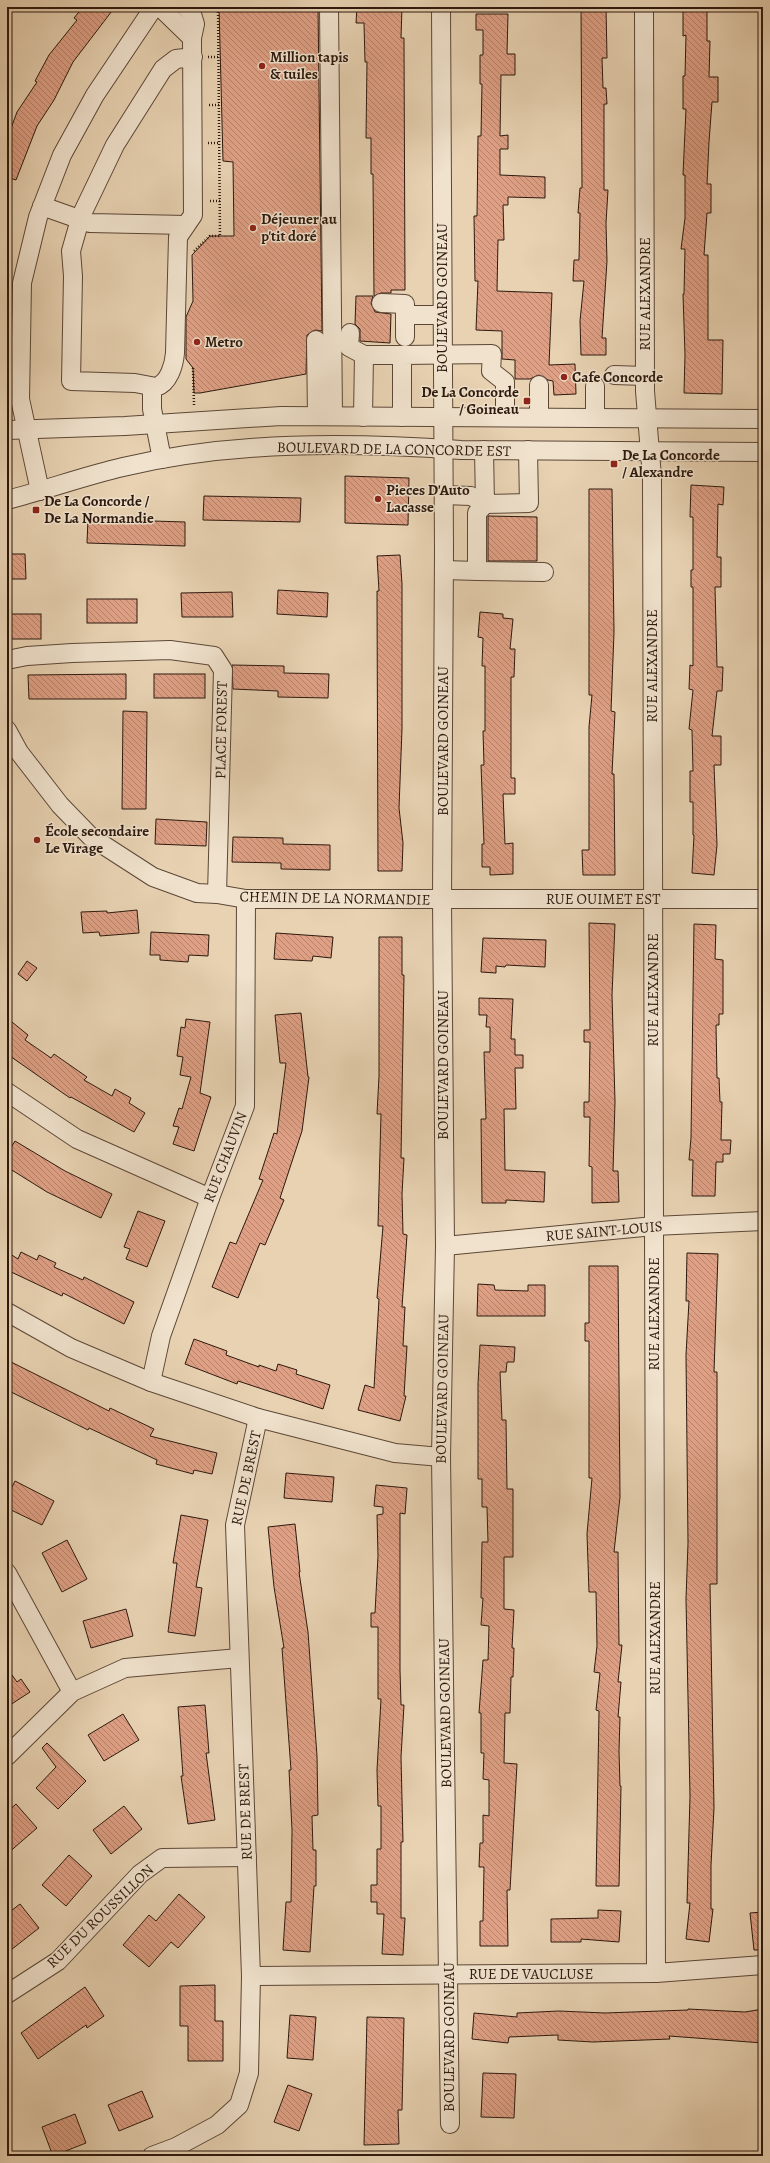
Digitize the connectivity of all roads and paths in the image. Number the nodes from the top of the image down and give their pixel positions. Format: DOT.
graph roads {
  1 [pos="154,7"];
  2 [pos="160,7"];
  3 [pos="186,7"];
  4 [pos="218,7"];
  5 [pos="329,7"];
  6 [pos="441,7"];
  7 [pos="644,7"];
  8 [pos="192,38"];
  9 [pos="193,57"];
  10 [pos="42,206"];
  11 [pos="80,221"];
  12 [pos="186,225"];
  13 [pos="191,254"];
  14 [pos="381,303"];
  15 [pos="405,315"];
  16 [pos="442,315"];
  17 [pos="350,333"];
  18 [pos="405,336"];
  19 [pos="316,340"];
  20 [pos="364,355"];
  21 [pos="402,355"];
  22 [pos="442,355"];
  23 [pos="193,368"];
  24 [pos="614,375"];
  25 [pos="645,376"];
  26 [pos="13,383"];
  27 [pos="539,384"];
  28 [pos="596,386"];
  29 [pos="152,388"];
  30 [pos="194,405"];
  31 [pos="325,416"];
  32 [pos="364,416"];
  33 [pos="402,417"];
  34 [pos="443,417"];
  35 [pos="505,417"];
  36 [pos="539,417"];
  37 [pos="595,418"];
  38 [pos="647,418"];
  39 [pos="763,419"];
  40 [pos="156,423"];
  41 [pos="25,429"];
  42 [pos="7,430"];
  43 [pos="443,449"];
  44 [pos="484,450"];
  45 [pos="528,450"];
  46 [pos="650,451"];
  47 [pos="763,452"];
  48 [pos="162,460"];
  49 [pos="40,491"];
  50 [pos="444,495"];
  51 [pos="7,500"];
  52 [pos="485,504"];
  53 [pos="444,570"];
  54 [pos="477,571"];
  55 [pos="544,572"];
  56 [pos="7,660"];
  57 [pos="7,730"];
  58 [pos="218,894"];
  59 [pos="246,899"];
  60 [pos="653,899"];
  61 [pos="763,899"];
  62 [pos="442,900"];
  63 [pos="7,1092"];
  64 [pos="210,1198"];
  65 [pos="763,1222"];
  66 [pos="654,1226"];
  67 [pos="445,1246"];
  68 [pos="7,1312"];
  69 [pos="151,1382"];
  70 [pos="258,1418"];
  71 [pos="441,1457"];
  72 [pos="7,1573"];
  73 [pos="239,1658"];
  74 [pos="72,1692"];
  75 [pos="7,1756"];
  76 [pos="246,1857"];
  77 [pos="763,1965"];
  78 [pos="656,1973"];
  79 [pos="449,1974"];
  80 [pos="251,1976"];
  81 [pos="7,1994"];
  82 [pos="450,2124"];
  83 [pos="152,2156"];
  1 -- 10 [label="street"];
  2 -- 8 [label="street"];
  3 -- 8 [label="street"];
  4 -- 13 [label="path"];
  5 -- 31 [label="street"];
  6 -- 16 [label="street, BOULEVARD GOINEAU"];
  7 -- 25 [label="street, RUE ALEXANDRE"];
  8 -- 9 [label="street"];
  9 -- 11 [label="street"];
  9 -- 12 [label="street"];
  10 -- 11 [label="street"];
  10 -- 26 [label="street"];
  11 -- 12 [label="street"];
  11 -- 29 [label="street"];
  12 -- 29 [label="street"];
  14 -- 15 [label="street"];
  15 -- 16 [label="street"];
  15 -- 18 [label="street"];
  16 -- 22 [label="street, BOULEVARD GOINEAU"];
  17 -- 20 [label="street"];
  19 -- 31 [label="street"];
  20 -- 21 [label="street"];
  20 -- 32 [label="street"];
  21 -- 22 [label="street"];
  21 -- 33 [label="street"];
  22 -- 34 [label="street, BOULEVARD GOINEAU"];
  22 -- 35 [label="street"];
  23 -- 30 [label="path"];
  24 -- 25 [label="street"];
  25 -- 38 [label="street, RUE ALEXANDRE"];
  26 -- 41 [label="street"];
  27 -- 36 [label="street"];
  28 -- 37 [label="street"];
  29 -- 40 [label="street"];
  31 -- 32 [label="street, BOULEVARD DE LA CONCORDE EST"];
  31 -- 40 [label="street, BOULEVARD DE LA CONCORDE EST"];
  32 -- 33 [label="street, BOULEVARD DE LA CONCORDE EST"];
  33 -- 34 [label="street, BOULEVARD DE LA CONCORDE EST"];
  34 -- 35 [label="street, BOULEVARD DE LA CONCORDE EST"];
  34 -- 43 [label="street, BOULEVARD GOINEAU"];
  35 -- 36 [label="street, BOULEVARD DE LA CONCORDE EST"];
  36 -- 37 [label="street, BOULEVARD DE LA CONCORDE EST"];
  37 -- 38 [label="street, BOULEVARD DE LA CONCORDE EST"];
  38 -- 39 [label="street, BOULEVARD DE LA CONCORDE EST"];
  38 -- 46 [label="street, RUE ALEXANDRE"];
  40 -- 41 [label="street, BOULEVARD DE LA CONCORDE EST"];
  40 -- 48 [label="street"];
  41 -- 42 [label="street, BOULEVARD DE LA CONCORDE EST"];
  41 -- 49 [label="street"];
  43 -- 44 [label="street, BOULEVARD DE LA CONCORDE EST"];
  43 -- 48 [label="street, BOULEVARD DE LA CONCORDE EST"];
  43 -- 50 [label="street, BOULEVARD GOINEAU"];
  44 -- 45 [label="street, BOULEVARD DE LA CONCORDE EST"];
  44 -- 52 [label="street"];
  45 -- 46 [label="street, BOULEVARD DE LA CONCORDE EST"];
  45 -- 52 [label="street"];
  46 -- 47 [label="street, BOULEVARD DE LA CONCORDE EST"];
  46 -- 60 [label="street, RUE ALEXANDRE"];
  48 -- 49 [label="street, BOULEVARD DE LA CONCORDE EST"];
  49 -- 51 [label="street, BOULEVARD DE LA CONCORDE EST"];
  50 -- 52 [label="street"];
  50 -- 53 [label="street, BOULEVARD GOINEAU"];
  52 -- 54 [label="street"];
  53 -- 54 [label="street"];
  53 -- 62 [label="street, BOULEVARD GOINEAU"];
  54 -- 55 [label="street"];
  56 -- 58 [label="street, PLACE FOREST"];
  57 -- 58 [label="street, CHEMIN DE LA NORMANDIE"];
  58 -- 59 [label="street, CHEMIN DE LA NORMANDIE"];
  59 -- 62 [label="street, CHEMIN DE LA NORMANDIE"];
  59 -- 64 [label="street, RUE CHAUVIN"];
  60 -- 61 [label="street, RUE OUIMET EST"];
  60 -- 62 [label="street, RUE OUIMET EST"];
  60 -- 66 [label="street, RUE ALEXANDRE"];
  62 -- 67 [label="street, BOULEVARD GOINEAU"];
  63 -- 64 [label="street"];
  64 -- 69 [label="street, RUE CHAUVIN"];
  65 -- 66 [label="street, RUE SAINT-LOUIS"];
  66 -- 67 [label="street, RUE SAINT-LOUIS"];
  66 -- 78 [label="street, RUE ALEXANDRE"];
  67 -- 71 [label="street, BOULEVARD GOINEAU"];
  68 -- 69 [label="street"];
  69 -- 70 [label="street"];
  70 -- 71 [label="street"];
  70 -- 73 [label="street, RUE DE BREST"];
  71 -- 79 [label="street, BOULEVARD GOINEAU"];
  72 -- 74 [label="street"];
  73 -- 74 [label="street"];
  73 -- 76 [label="street, RUE DE BREST"];
  74 -- 75 [label="street"];
  76 -- 80 [label="street, RUE DE BREST"];
  76 -- 81 [label="street, RUE DU ROUSSILLON"];
  77 -- 78 [label="street, RUE DE VAUCLUSE"];
  78 -- 79 [label="street, RUE DE VAUCLUSE"];
  79 -- 80 [label="street, RUE DE VAUCLUSE"];
  79 -- 82 [label="street, BOULEVARD GOINEAU"];
  80 -- 83 [label="street, RUE DE BREST"];
}
